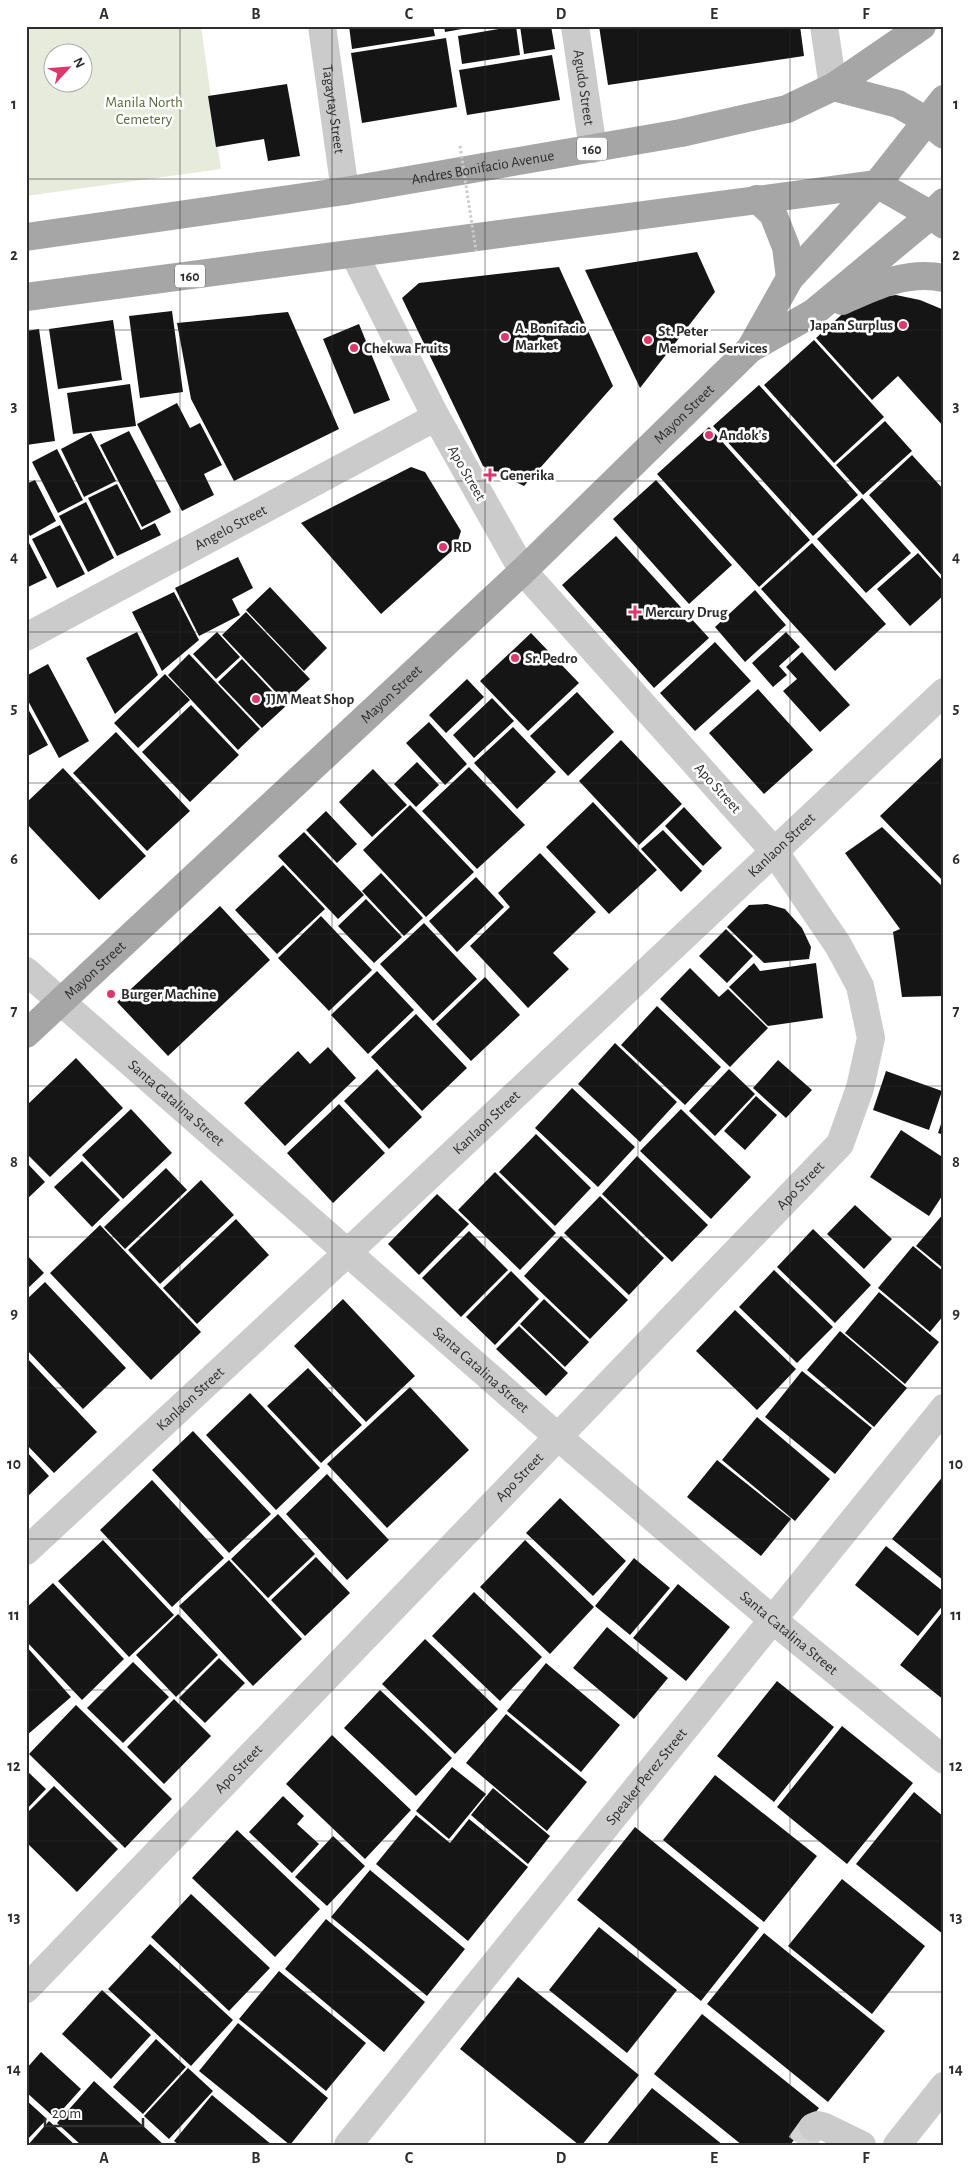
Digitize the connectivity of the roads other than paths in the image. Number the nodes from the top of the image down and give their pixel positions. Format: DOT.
graph roads {
  1 [pos="322,26"];
  2 [pos="575,26"];
  3 [pos="824,26"];
  4 [pos="922,26"];
  5 [pos="833,87"];
  6 [pos="944,99"];
  7 [pos="935,128"];
  8 [pos="593,148"];
  9 [pos="877,184"];
  10 [pos="345,191"];
  11 [pos="757,199"];
  12 [pos="940,214"];
  13 [pos="26,237"];
  14 [pos="354,254"];
  15 [pos="790,278"];
  16 [pos="944,278"];
  17 [pos="26,297"];
  18 [pos="813,313"];
  19 [pos="750,349"];
  20 [pos="436,417"];
  21 [pos="523,571"];
  22 [pos="26,637"];
  23 [pos="944,692"];
  24 [pos="774,851"];
  25 [pos="26,971"];
  26 [pos="62,1000"];
  27 [pos="26,1034"];
  28 [pos="347,1253"];
  29 [pos="944,1408"];
  30 [pos="557,1436"];
  31 [pos="26,1551"];
  32 [pos="773,1620"];
  33 [pos="944,1760"];
  34 [pos="26,1989"];
  35 [pos="944,2086"];
  36 [pos="813,2126"];
  37 [pos="348,2145"];
  38 [pos="862,2145"];
  39 [pos="897,2145"];
  1 -- 10 [label="street, Tagaytay Street"];
  2 -- 8 [label="street, Agudo Street"];
  3 -- 5 [label="street"];
  4 -- 5 [label="main road, Andres Bonifacio Avenue"];
  5 -- 7 [label="main road"];
  5 -- 8 [label="main road, Andres Bonifacio Avenue / 160"];
  6 -- 7 [label="main road"];
  7 -- 9 [label="main road"];
  8 -- 10 [label="main road, Andres Bonifacio Avenue / 160"];
  9 -- 11 [label="main road, 160"];
  9 -- 12 [label="main road"];
  9 -- 15 [label="main road, Mayon Street"];
  10 -- 13 [label="main road, Andres Bonifacio Avenue / 160"];
  11 -- 14 [label="main road, 160"];
  11 -- 15 [label="main road"];
  12 -- 18 [label="main road, Mayon Street"];
  14 -- 17 [label="main road, 160"];
  14 -- 20 [label="street, Apo Street"];
  15 -- 19 [label="main road, Mayon Street"];
  16 -- 18 [label="main road"];
  18 -- 19 [label="main road, Mayon Street"];
  19 -- 21 [label="main road, Mayon Street"];
  20 -- 21 [label="street, Apo Street"];
  20 -- 22 [label="street, Angelo Street"];
  21 -- 24 [label="street, Apo Street"];
  21 -- 26 [label="main road, Mayon Street"];
  23 -- 24 [label="street, Kanlaon Street"];
  24 -- 28 [label="street, Kanlaon Street"];
  24 -- 30 [label="street, Apo Street"];
  25 -- 26 [label="street, Santa Catalina Street"];
  26 -- 27 [label="main road, Mayon Street"];
  26 -- 28 [label="street, Santa Catalina Street"];
  28 -- 30 [label="street, Santa Catalina Street"];
  28 -- 31 [label="street, Kanlaon Street"];
  29 -- 32 [label="street, Speaker Perez Street"];
  30 -- 32 [label="street, Santa Catalina Street"];
  30 -- 34 [label="street, Apo Street"];
  32 -- 33 [label="street, Santa Catalina Street"];
  32 -- 37 [label="street, Speaker Perez Street"];
  35 -- 39 [label="street"];
  36 -- 38 [label="street"];
}
